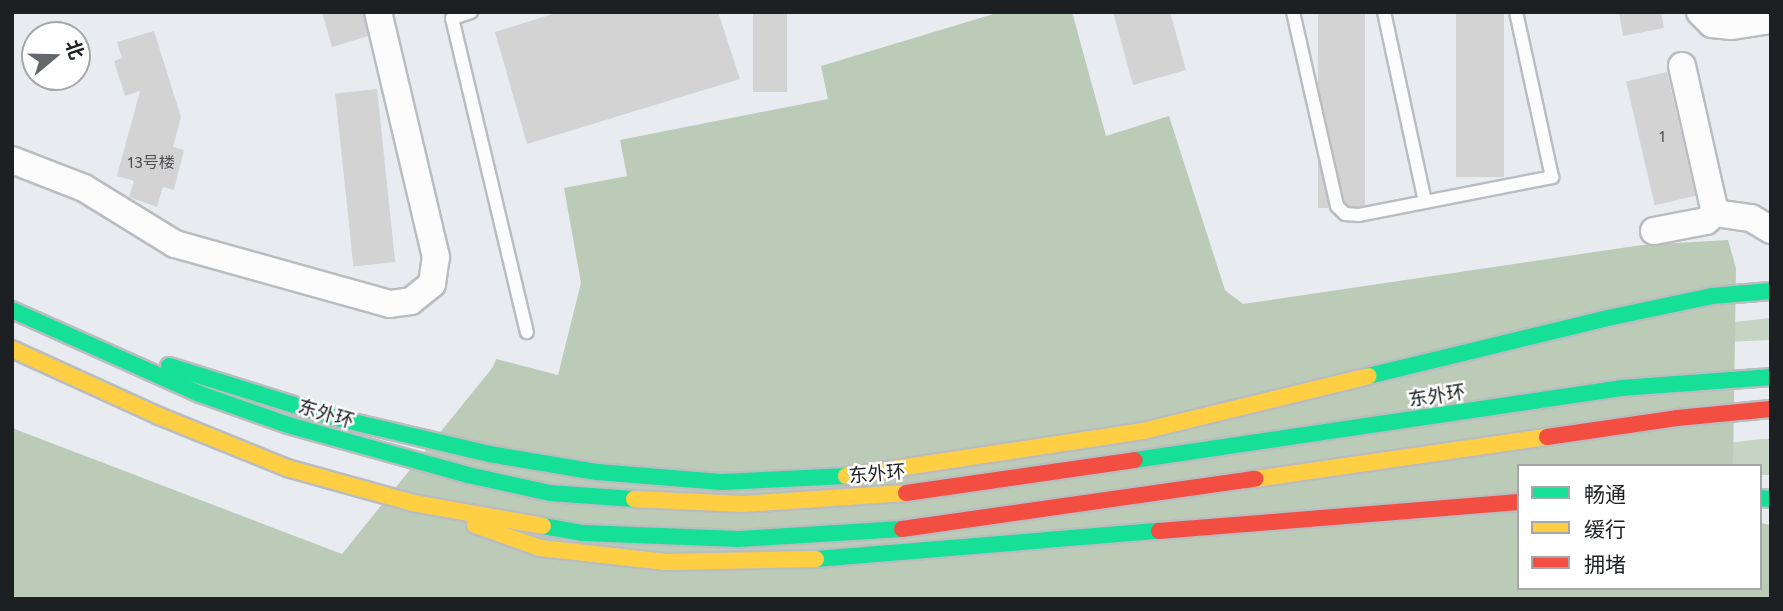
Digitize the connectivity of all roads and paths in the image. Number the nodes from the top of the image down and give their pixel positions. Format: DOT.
graph roads {
  1 [pos="378,12"];
  2 [pos="471,12"];
  3 [pos="1293,12"];
  4 [pos="1384,12"];
  5 [pos="1516,12"];
  6 [pos="1700,12"];
  7 [pos="1771,20"];
  8 [pos="1682,66"];
  9 [pos="12,160"];
  10 [pos="1425,202"];
  11 [pos="1715,213"];
  12 [pos="1771,230"];
  13 [pos="1654,232"];
  14 [pos="1771,291"];
  15 [pos="12,310"];
  16 [pos="527,332"];
  17 [pos="93,344"];
  18 [pos="12,349"];
  19 [pos="1771,377"];
  20 [pos="1771,409"];
  21 [pos="1517,502"];
  22 [pos="414,503"];
  1 -- 9 [label="street"];
  2 -- 16 [label="lane"];
  3 -- 10 [label="lane"];
  4 -- 10 [label="lane"];
  5 -- 10 [label="lane"];
  6 -- 7 [label="street"];
  8 -- 11 [label="street"];
  11 -- 12 [label="street"];
  11 -- 13 [label="street"];
  14 -- 17 [label="main road"];
  15 -- 17 [label="main road, 东外环"];
  17 -- 19 [label="main road, 东外环"];
  18 -- 22 [label="main road"];
  20 -- 22 [label="main road"];
  21 -- 22 [label="main road"];
}
